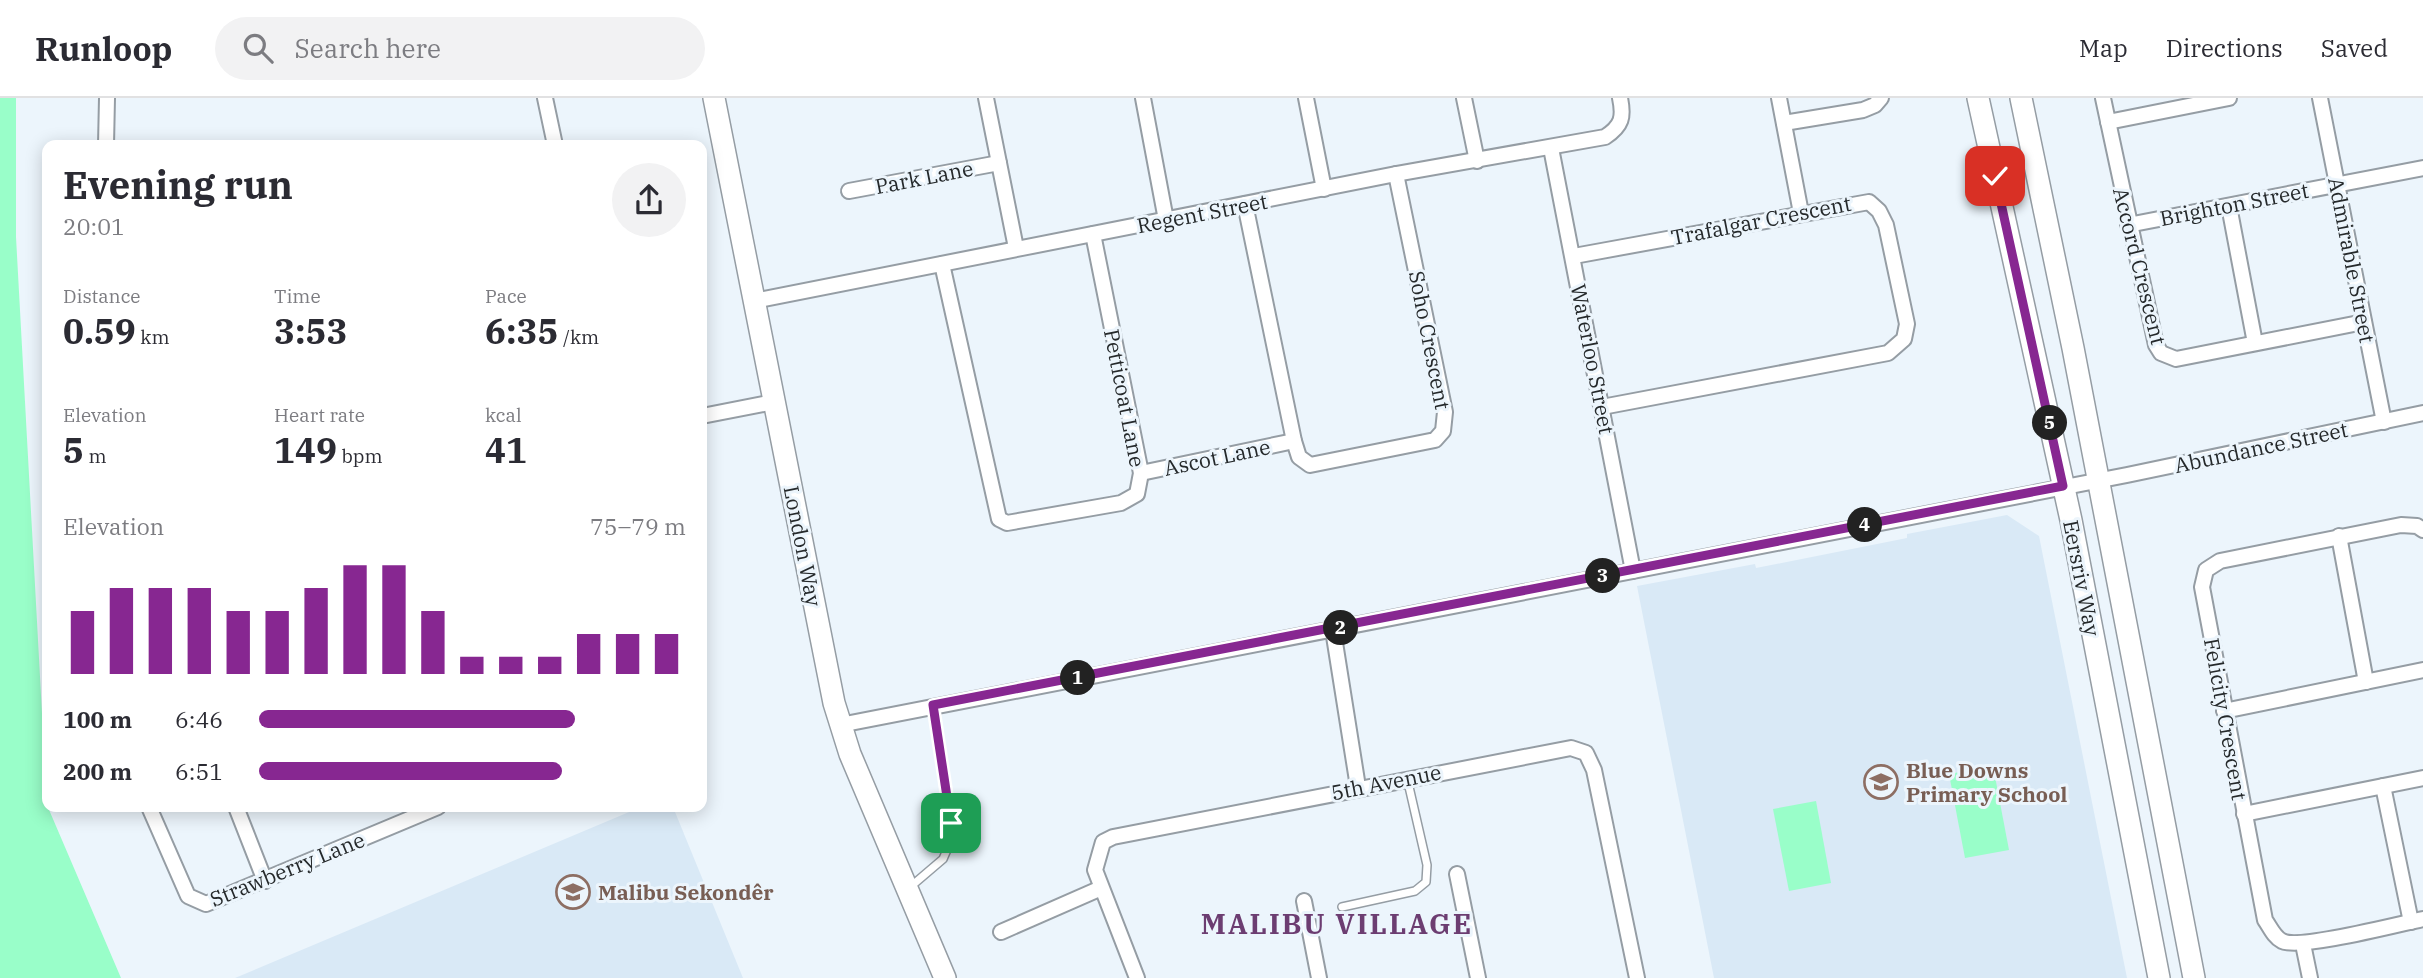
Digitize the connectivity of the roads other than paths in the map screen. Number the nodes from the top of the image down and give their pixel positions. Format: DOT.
graph roads {
  1 [pos="107,98"];
  2 [pos="545,98"];
  3 [pos="714,98"];
  4 [pos="986,98"];
  5 [pos="1143,98"];
  6 [pos="1306,98"];
  7 [pos="1464,98"];
  8 [pos="1620,98"];
  9 [pos="1779,98"];
  10 [pos="1881,98"];
  11 [pos="1978,98"];
  12 [pos="2021,98"];
  13 [pos="2104,98"];
  14 [pos="2229,98"];
  15 [pos="2320,98"];
  16 [pos="2206,100"];
  17 [pos="2108,122"];
  18 [pos="1784,123"];
  19 [pos="106,140"];
  20 [pos="554,140"];
  21 [pos="1551,149"];
  22 [pos="1477,161"];
  23 [pos="999,163"];
  24 [pos="2423,168"];
  25 [pos="1396,174"];
  26 [pos="2337,185"];
  27 [pos="1324,189"];
  28 [pos="849,191"];
  29 [pos="1245,204"];
  30 [pos="2229,206"];
  31 [pos="1801,213"];
  32 [pos="1166,220"];
  33 [pos="2128,225"];
  34 [pos="1093,234"];
  35 [pos="1016,248"];
  36 [pos="1574,256"];
  37 [pos="942,264"];
  38 [pos="754,300"];
  39 [pos="2364,322"];
  40 [pos="2255,344"];
  41 [pos="774,402"];
  42 [pos="1602,407"];
  43 [pos="2423,413"];
  44 [pos="707,415"];
  45 [pos="2384,422"];
  46 [pos="1294,441"];
  47 [pos="1141,473"];
  48 [pos="2098,480"];
  49 [pos="2063,486"];
  50 [pos="2423,530"];
  51 [pos="2339,536"];
  52 [pos="1633,570"];
  53 [pos="1333,630"];
  54 [pos="2423,670"];
  55 [pos="2366,682"];
  56 [pos="933,705"];
  57 [pos="2224,711"];
  58 [pos="839,725"];
  59 [pos="1407,778"];
  60 [pos="2423,778"];
  61 [pos="2383,786"];
  62 [pos="1358,787"];
  63 [pos="151,812"];
  64 [pos="238,812"];
  65 [pos="426,812"];
  66 [pos="2244,814"];
  67 [pos="1457,874"];
  68 [pos="265,881"];
  69 [pos="907,889"];
  70 [pos="1099,889"];
  71 [pos="1304,901"];
  72 [pos="1342,907"];
  73 [pos="2417,920"];
  74 [pos="1001,932"];
  75 [pos="2303,944"];
  76 [pos="945,978"];
  77 [pos="1137,978"];
  78 [pos="1319,978"];
  79 [pos="1478,978"];
  80 [pos="1637,978"];
  81 [pos="2159,978"];
  82 [pos="2194,978"];
  83 [pos="2310,978"];
  1 -- 19 [label="street"];
  2 -- 20 [label="street"];
  3 -- 38 [label="main road, London Way"];
  4 -- 23 [label="street"];
  5 -- 32 [label="street"];
  6 -- 27 [label="street"];
  7 -- 22 [label="street"];
  8 -- 21 [label="street, Regent Street"];
  9 -- 18 [label="street"];
  10 -- 18 [label="street"];
  11 -- 49 [label="main road, Eersriv Way"];
  12 -- 48 [label="main road, Eersriv Way"];
  13 -- 17 [label="street, Accord Crescent"];
  14 -- 16 [label="street"];
  15 -- 26 [label="street, Admirable Street"];
  16 -- 17 [label="street"];
  17 -- 33 [label="street, Accord Crescent"];
  18 -- 31 [label="street"];
  21 -- 22 [label="street, Regent Street"];
  21 -- 36 [label="street, Waterloo Street"];
  22 -- 25 [label="street, Regent Street"];
  23 -- 28 [label="street, Park Lane"];
  23 -- 35 [label="street"];
  24 -- 26 [label="street, Brighton Street"];
  25 -- 27 [label="street, Regent Street"];
  25 -- 46 [label="street, Soho Crescent"];
  26 -- 30 [label="street, Brighton Street"];
  26 -- 39 [label="street, Admirable Street"];
  27 -- 29 [label="street, Regent Street"];
  29 -- 32 [label="street, Regent Street"];
  29 -- 46 [label="street, Soho Crescent"];
  30 -- 33 [label="street, Brighton Street"];
  30 -- 40 [label="street"];
  31 -- 36 [label="street, Trafalgar Crescent"];
  31 -- 42 [label="street, Trafalgar Crescent"];
  32 -- 34 [label="street, Regent Street"];
  33 -- 40 [label="street, Accord Crescent"];
  34 -- 35 [label="street, Regent Street"];
  34 -- 47 [label="street, Petticoat Lane"];
  35 -- 37 [label="street, Regent Street"];
  36 -- 42 [label="street, Waterloo Street"];
  37 -- 38 [label="street, Regent Street"];
  37 -- 47 [label="street, Petticoat Lane"];
  38 -- 41 [label="main road, London Way"];
  39 -- 40 [label="street, Accord Crescent"];
  39 -- 45 [label="street, Admirable Street"];
  41 -- 44 [label="street"];
  41 -- 58 [label="main road, London Way"];
  42 -- 52 [label="street, Waterloo Street"];
  43 -- 45 [label="street, Abundance Street"];
  45 -- 48 [label="street, Abundance Street"];
  46 -- 47 [label="street, Ascot Lane"];
  48 -- 49 [label="street, Abundance Street"];
  48 -- 82 [label="main road, Eersriv Way"];
  49 -- 52 [label="street, Abundance Street"];
  49 -- 81 [label="main road, Eersriv Way"];
  50 -- 51 [label="street, Felicity Crescent"];
  51 -- 55 [label="street"];
  51 -- 57 [label="street, Felicity Crescent"];
  52 -- 53 [label="street, Abundance Street"];
  53 -- 56 [label="street, Abundance Street"];
  53 -- 62 [label="street"];
  54 -- 55 [label="street"];
  55 -- 57 [label="street"];
  56 -- 58 [label="street, Abundance Street"];
  56 -- 69 [label="lane"];
  57 -- 66 [label="street, Felicity Crescent"];
  58 -- 69 [label="main road, London Way"];
  59 -- 62 [label="street, 5th Avenue"];
  59 -- 72 [label="lane"];
  59 -- 80 [label="street, 5th Avenue"];
  60 -- 61 [label="street"];
  61 -- 66 [label="street"];
  61 -- 73 [label="street"];
  62 -- 70 [label="street, 5th Avenue"];
  63 -- 68 [label="street, Strawberry Lane"];
  64 -- 68 [label="street"];
  65 -- 68 [label="street, Strawberry Lane"];
  66 -- 75 [label="street, Felicity Crescent"];
  67 -- 79 [label="street"];
  69 -- 76 [label="main road, London Way"];
  70 -- 74 [label="street"];
  70 -- 77 [label="street, 5th Avenue"];
  71 -- 78 [label="street"];
  73 -- 75 [label="street"];
  75 -- 83 [label="street"];
}
